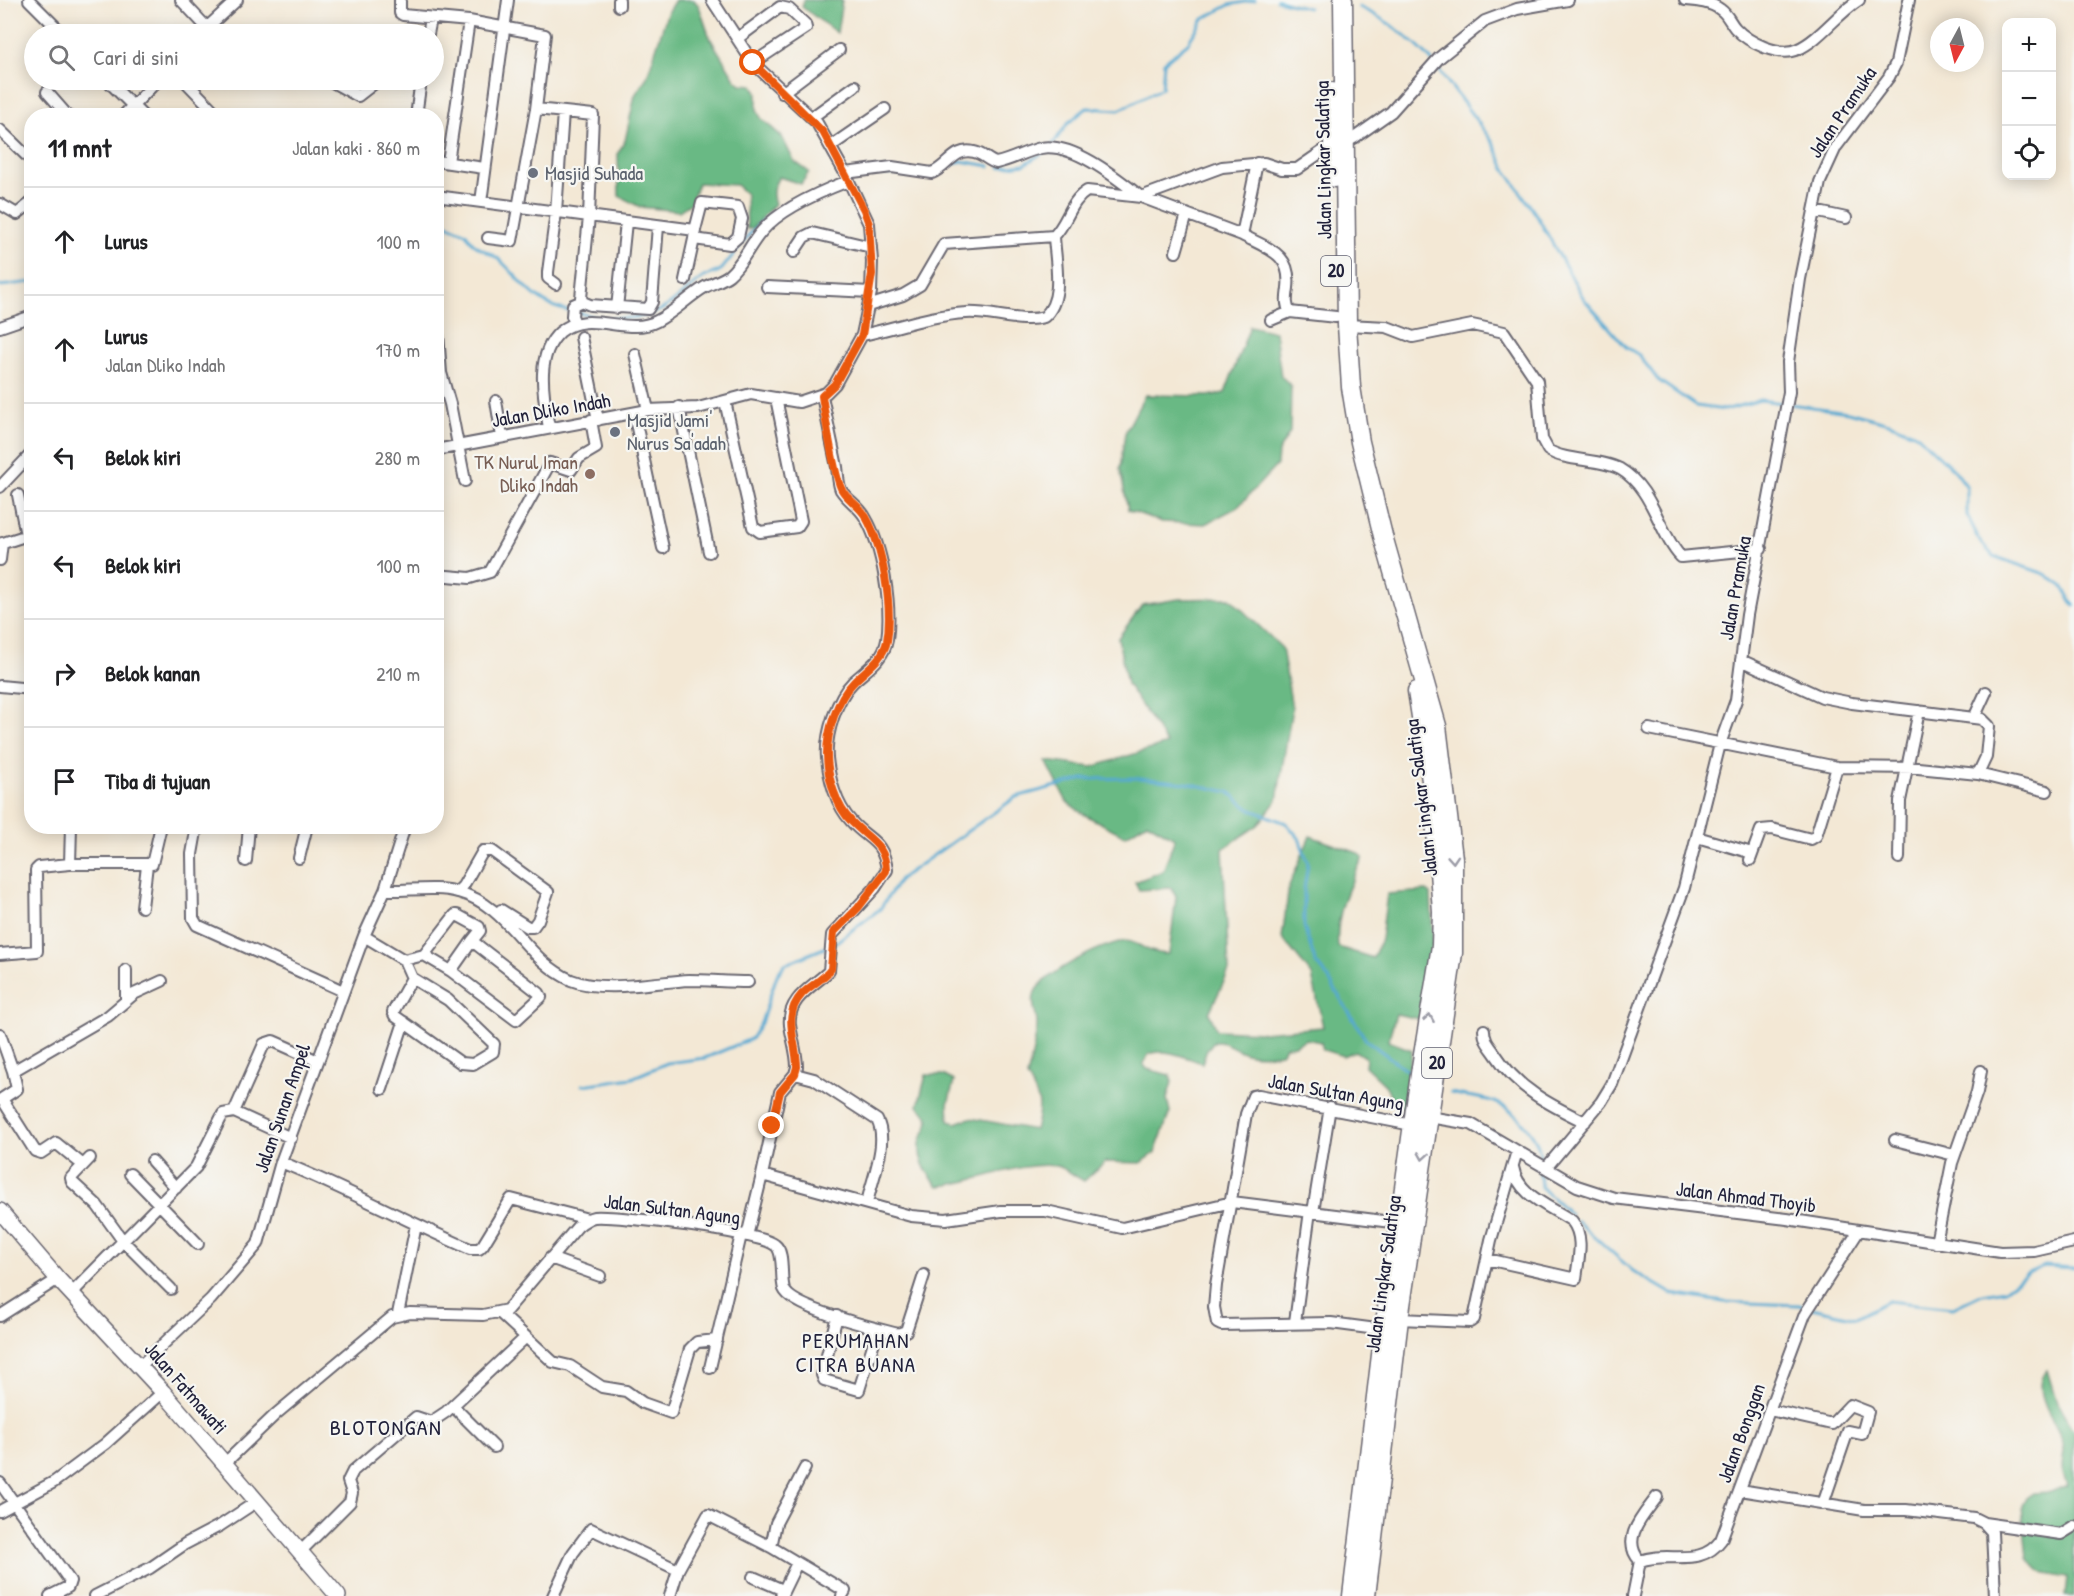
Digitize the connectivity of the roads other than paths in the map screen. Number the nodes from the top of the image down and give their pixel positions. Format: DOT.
graph roads {
  1 [pos="29,0"];
  2 [pos="181,0"];
  3 [pos="237,0"];
  4 [pos="400,0"];
  5 [pos="508,0"];
  6 [pos="712,0"];
  7 [pos="1332,0"];
  8 [pos="1343,0"];
  9 [pos="1568,0"];
  10 [pos="1685,0"];
  11 [pos="1859,0"];
  12 [pos="1909,0"];
  13 [pos="431,19"];
  14 [pos="469,21"];
  15 [pos="53,24"];
  16 [pos="200,24"];
  17 [pos="214,24"];
  18 [pos="430,24"];
  19 [pos="505,26"];
  20 [pos="738,38"];
  21 [pos="839,50"];
  22 [pos="753,63"];
  23 [pos="855,86"];
  24 [pos="117,90"];
  25 [pos="148,90"];
  26 [pos="194,90"];
  27 [pos="347,90"];
  28 [pos="366,90"];
  29 [pos="420,90"];
  30 [pos="47,92"];
  31 [pos="782,93"];
  32 [pos="133,105"];
  33 [pos="61,108"];
  34 [pos="130,108"];
  35 [pos="136,108"];
  36 [pos="211,108"];
  37 [pos="417,108"];
  38 [pos="536,109"];
  39 [pos="885,109"];
  40 [pos="563,112"];
  41 [pos="811,118"];
  42 [pos="0,130"];
  43 [pos="1339,144"];
  44 [pos="831,146"];
  45 [pos="444,151"];
  46 [pos="24,153"];
  47 [pos="444,161"];
  48 [pos="1257,163"];
  49 [pos="484,168"];
  50 [pos="847,178"];
  51 [pos="444,197"];
  52 [pos="1141,197"];
  53 [pos="481,202"];
  54 [pos="0,204"];
  55 [pos="518,207"];
  56 [pos="24,208"];
  57 [pos="1814,211"];
  58 [pos="556,212"];
  59 [pos="1187,214"];
  60 [pos="589,217"];
  61 [pos="1846,218"];
  62 [pos="626,222"];
  63 [pos="658,226"];
  64 [pos="695,234"];
  65 [pos="1242,235"];
  66 [pos="1054,236"];
  67 [pos="488,238"];
  68 [pos="871,247"];
  69 [pos="794,252"];
  70 [pos="1176,252"];
  71 [pos="685,280"];
  72 [pos="556,284"];
  73 [pos="767,287"];
  74 [pos="871,292"];
  75 [pos="868,306"];
  76 [pos="617,308"];
  77 [pos="576,311"];
  78 [pos="1290,312"];
  79 [pos="24,319"];
  80 [pos="1271,320"];
  81 [pos="1342,321"];
  82 [pos="0,327"];
  83 [pos="862,335"];
  84 [pos="581,337"];
  85 [pos="635,354"];
  86 [pos="444,391"];
  87 [pos="822,396"];
  88 [pos="776,398"];
  89 [pos="496,401"];
  90 [pos="725,401"];
  91 [pos="679,407"];
  92 [pos="648,410"];
  93 [pos="634,414"];
  94 [pos="595,420"];
  95 [pos="549,428"];
  96 [pos="502,437"];
  97 [pos="458,446"];
  98 [pos="444,449"];
  99 [pos="24,462"];
  100 [pos="465,481"];
  101 [pos="0,487"];
  102 [pos="18,495"];
  103 [pos="24,517"];
  104 [pos="24,537"];
  105 [pos="1,544"];
  106 [pos="663,548"];
  107 [pos="1761,549"];
  108 [pos="709,552"];
  109 [pos="0,561"];
  110 [pos="444,576"];
  111 [pos="1741,660"];
  112 [pos="0,686"];
  113 [pos="24,688"];
  114 [pos="1986,692"];
  115 [pos="1919,711"];
  116 [pos="1974,718"];
  117 [pos="1649,729"];
  118 [pos="1720,744"];
  119 [pos="1837,767"];
  120 [pos="1906,768"];
  121 [pos="1978,774"];
  122 [pos="2047,791"];
  123 [pos="71,834"];
  124 [pos="159,834"];
  125 [pos="196,834"];
  126 [pos="248,834"];
  127 [pos="304,834"];
  128 [pos="402,834"];
  129 [pos="1698,837"];
  130 [pos="299,858"];
  131 [pos="1899,858"];
  132 [pos="246,861"];
  133 [pos="69,864"];
  134 [pos="147,865"];
  135 [pos="460,889"];
  136 [pos="385,890"];
  137 [pos="142,908"];
  138 [pos="364,936"];
  139 [pos="472,941"];
  140 [pos="0,954"];
  141 [pos="424,955"];
  142 [pos="404,960"];
  143 [pos="126,970"];
  144 [pos="451,971"];
  145 [pos="412,978"];
  146 [pos="162,981"];
  147 [pos="748,982"];
  148 [pos="343,991"];
  149 [pos="126,1000"];
  150 [pos="404,1022"];
  151 [pos="1484,1030"];
  152 [pos="0,1034"];
  153 [pos="318,1061"];
  154 [pos="13,1071"];
  155 [pos="1981,1071"];
  156 [pos="795,1074"];
  157 [pos="382,1089"];
  158 [pos="1,1100"];
  159 [pos="1330,1107"];
  160 [pos="234,1112"];
  161 [pos="1585,1122"];
  162 [pos="1423,1124"];
  163 [pos="291,1138"];
  164 [pos="1895,1140"];
  165 [pos="1517,1151"];
  166 [pos="1954,1155"];
  167 [pos="152,1161"];
  168 [pos="281,1162"];
  169 [pos="1541,1165"];
  170 [pos="1513,1166"];
  171 [pos="130,1174"];
  172 [pos="762,1175"];
  173 [pos="176,1188"];
  174 [pos="1232,1202"];
  175 [pos="867,1203"];
  176 [pos="159,1206"];
  177 [pos="0,1211"];
  178 [pos="1311,1212"];
  179 [pos="588,1219"];
  180 [pos="1399,1223"];
  181 [pos="416,1225"];
  182 [pos="1857,1232"];
  183 [pos="744,1235"];
  184 [pos="123,1241"];
  185 [pos="2074,1242"];
  186 [pos="198,1244"];
  187 [pos="1936,1244"];
  188 [pos="550,1258"];
  189 [pos="1487,1259"];
  190 [pos="924,1275"];
  191 [pos="600,1276"];
  192 [pos="58,1279"];
  193 [pos="171,1289"];
  194 [pos="72,1293"];
  195 [pos="500,1313"];
  196 [pos="398,1314"];
  197 [pos="0,1316"];
  198 [pos="837,1316"];
  199 [pos="1295,1322"];
  200 [pos="1391,1325"];
  201 [pos="878,1329"];
  202 [pos="525,1337"];
  203 [pos="717,1340"];
  204 [pos="139,1366"];
  205 [pos="710,1368"];
  206 [pos="163,1392"];
  207 [pos="453,1406"];
  208 [pos="1770,1410"];
  209 [pos="1832,1424"];
  210 [pos="1848,1431"];
  211 [pos="494,1448"];
  212 [pos="224,1464"];
  213 [pos="805,1468"];
  214 [pos="0,1483"];
  215 [pos="1740,1490"];
  216 [pos="1657,1497"];
  217 [pos="17,1502"];
  218 [pos="256,1502"];
  219 [pos="1823,1504"];
  220 [pos="0,1511"];
  221 [pos="1984,1522"];
  222 [pos="2074,1526"];
  223 [pos="771,1547"];
  224 [pos="299,1553"];
  225 [pos="1640,1561"];
  226 [pos="797,1563"];
  227 [pos="678,1570"];
  228 [pos="753,1577"];
  229 [pos="782,1593"];
  230 [pos="50,1596"];
  231 [pos="95,1596"];
  232 [pos="338,1596"];
  233 [pos="553,1596"];
  234 [pos="670,1596"];
  235 [pos="842,1596"];
  236 [pos="1352,1596"];
  237 [pos="1365,1596"];
  238 [pos="1633,1596"];
  239 [pos="1995,1596"];
  1 -- 15 [label="street"];
  2 -- 16 [label="street"];
  3 -- 17 [label="street"];
  4 -- 13 [label="street"];
  5 -- 19 [label="street"];
  6 -- 20 [label="street"];
  7 -- 43 [label="highway, Jalan Lingkar Salatiga / 20"];
  8 -- 43 [label="highway, Jalan Lingkar Salatiga / 20"];
  9 -- 43 [label="street"];
  10 -- 11 [label="street"];
  12 -- 57 [label="street, Jalan Pramuka"];
  13 -- 14 [label="street"];
  13 -- 18 [label="street"];
  14 -- 19 [label="street"];
  14 -- 45 [label="street"];
  19 -- 38 [label="street"];
  19 -- 49 [label="street"];
  20 -- 22 [label="street"];
  20 -- 22 [label="street"];
  21 -- 31 [label="street"];
  22 -- 31 [label="street"];
  23 -- 41 [label="street"];
  24 -- 32 [label="street"];
  25 -- 32 [label="street"];
  26 -- 36 [label="street"];
  27 -- 28 [label="street"];
  29 -- 37 [label="street"];
  30 -- 33 [label="street"];
  31 -- 41 [label="street"];
  32 -- 34 [label="street"];
  32 -- 35 [label="street"];
  38 -- 40 [label="street"];
  38 -- 55 [label="street"];
  39 -- 44 [label="street"];
  40 -- 58 [label="street"];
  40 -- 60 [label="street"];
  41 -- 44 [label="street"];
  42 -- 46 [label="street"];
  43 -- 48 [label="street"];
  43 -- 81 [label="highway, Jalan Lingkar Salatiga / 20"];
  44 -- 50 [label="street"];
  47 -- 49 [label="street"];
  48 -- 52 [label="street"];
  48 -- 65 [label="street"];
  49 -- 53 [label="street"];
  50 -- 52 [label="street"];
  50 -- 68 [label="street"];
  50 -- 77 [label="street"];
  51 -- 53 [label="street"];
  52 -- 59 [label="street"];
  52 -- 66 [label="street"];
  53 -- 55 [label="street"];
  54 -- 56 [label="street"];
  55 -- 58 [label="street"];
  55 -- 67 [label="street"];
  57 -- 61 [label="street"];
  57 -- 107 [label="street, Jalan Pramuka"];
  58 -- 60 [label="street"];
  58 -- 72 [label="street"];
  59 -- 65 [label="street"];
  59 -- 70 [label="street"];
  60 -- 62 [label="street"];
  60 -- 77 [label="street"];
  62 -- 63 [label="street"];
  62 -- 76 [label="street"];
  63 -- 64 [label="street"];
  63 -- 76 [label="street"];
  64 -- 64 [label="street"];
  64 -- 71 [label="street"];
  65 -- 78 [label="street"];
  66 -- 75 [label="street"];
  66 -- 83 [label="street"];
  68 -- 69 [label="street"];
  68 -- 74 [label="street"];
  73 -- 74 [label="street"];
  74 -- 75 [label="street"];
  75 -- 83 [label="street"];
  76 -- 77 [label="street"];
  77 -- 95 [label="street"];
  78 -- 80 [label="street"];
  78 -- 81 [label="street"];
  79 -- 82 [label="street"];
  81 -- 107 [label="street"];
  81 -- 162 [label="highway, Jalan Lingkar Salatiga / 20"];
  83 -- 87 [label="street"];
  84 -- 94 [label="street"];
  85 -- 92 [label="street"];
  86 -- 97 [label="street"];
  87 -- 88 [label="street, Jalan Dliko Indah"];
  87 -- 156 [label="street"];
  88 -- 90 [label="street, Jalan Dliko Indah"];
  88 -- 90 [label="street"];
  89 -- 96 [label="street"];
  90 -- 91 [label="street, Jalan Dliko Indah"];
  91 -- 92 [label="street, Jalan Dliko Indah"];
  91 -- 108 [label="street"];
  92 -- 93 [label="street, Jalan Dliko Indah"];
  93 -- 94 [label="street, Jalan Dliko Indah"];
  93 -- 106 [label="street"];
  94 -- 95 [label="street, Jalan Dliko Indah"];
  94 -- 110 [label="street"];
  95 -- 96 [label="street, Jalan Dliko Indah"];
  96 -- 97 [label="street, Jalan Dliko Indah"];
  97 -- 98 [label="street, Jalan Dliko Indah"];
  97 -- 100 [label="street"];
  99 -- 101 [label="street"];
  102 -- 103 [label="street"];
  104 -- 105 [label="street"];
  105 -- 109 [label="street"];
  107 -- 111 [label="street, Jalan Pramuka"];
  111 -- 115 [label="street"];
  111 -- 118 [label="street, Jalan Pramuka"];
  112 -- 113 [label="street"];
  114 -- 116 [label="street"];
  115 -- 116 [label="street"];
  115 -- 120 [label="street"];
  116 -- 121 [label="street"];
  117 -- 118 [label="street"];
  118 -- 119 [label="street"];
  118 -- 129 [label="street, Jalan Pramuka"];
  119 -- 120 [label="street"];
  119 -- 129 [label="street"];
  120 -- 121 [label="street"];
  120 -- 131 [label="street"];
  121 -- 122 [label="street"];
  123 -- 133 [label="street"];
  124 -- 134 [label="street"];
  125 -- 148 [label="street"];
  126 -- 132 [label="street"];
  127 -- 130 [label="street"];
  128 -- 136 [label="street, Jalan Sunan Ampel"];
  129 -- 161 [label="street, Jalan Pramuka"];
  133 -- 134 [label="street"];
  133 -- 140 [label="street"];
  134 -- 137 [label="street"];
  135 -- 135 [label="street"];
  135 -- 136 [label="street"];
  135 -- 147 [label="street"];
  136 -- 138 [label="street, Jalan Sunan Ampel"];
  138 -- 142 [label="street"];
  138 -- 148 [label="street, Jalan Sunan Ampel"];
  139 -- 141 [label="street"];
  139 -- 144 [label="street"];
  139 -- 144 [label="street"];
  141 -- 142 [label="street"];
  141 -- 144 [label="street"];
  142 -- 145 [label="street"];
  143 -- 149 [label="street"];
  145 -- 150 [label="street"];
  145 -- 150 [label="street"];
  146 -- 149 [label="street"];
  148 -- 153 [label="street, Jalan Sunan Ampel"];
  149 -- 154 [label="street"];
  150 -- 157 [label="street"];
  151 -- 161 [label="street"];
  152 -- 154 [label="street"];
  153 -- 160 [label="street"];
  153 -- 163 [label="street, Jalan Sunan Ampel"];
  154 -- 158 [label="street"];
  155 -- 166 [label="street"];
  156 -- 172 [label="street"];
  156 -- 175 [label="street"];
  158 -- 184 [label="street"];
  159 -- 162 [label="street, Jalan Sultan Agung"];
  159 -- 174 [label="street, Jalan Sultan Agung"];
  159 -- 178 [label="street"];
  160 -- 163 [label="street"];
  160 -- 173 [label="street"];
  161 -- 169 [label="street, Jalan Pramuka"];
  162 -- 165 [label="street, Jalan Ahmad Thoyib"];
  162 -- 180 [label="highway, Jalan Lingkar Salatiga / 20"];
  162 -- 200 [label="highway, Jalan Lingkar Salatiga / 20, one-way"];
  163 -- 168 [label="street, Jalan Sunan Ampel"];
  164 -- 166 [label="street"];
  165 -- 169 [label="street, Jalan Ahmad Thoyib"];
  165 -- 170 [label="street"];
  166 -- 187 [label="street"];
  167 -- 173 [label="street"];
  168 -- 181 [label="street"];
  168 -- 204 [label="street, Jalan Sunan Ampel"];
  169 -- 182 [label="street, Jalan Ahmad Thoyib"];
  170 -- 189 [label="street"];
  170 -- 189 [label="street"];
  171 -- 176 [label="street"];
  172 -- 175 [label="street"];
  172 -- 183 [label="street"];
  173 -- 176 [label="street"];
  174 -- 175 [label="street"];
  174 -- 178 [label="street"];
  174 -- 199 [label="street, Jalan Sultan Agung"];
  176 -- 184 [label="street"];
  176 -- 186 [label="street"];
  177 -- 192 [label="main road, Jalan Fatmawati"];
  178 -- 180 [label="street"];
  178 -- 199 [label="street"];
  179 -- 181 [label="street"];
  179 -- 183 [label="street, Jalan Sultan Agung"];
  179 -- 188 [label="street, Jalan Sultan Agung"];
  180 -- 200 [label="highway, Jalan Lingkar Salatiga / 20"];
  181 -- 196 [label="street"];
  182 -- 187 [label="street, Jalan Ahmad Thoyib"];
  182 -- 208 [label="street, Jalan Bonggan"];
  183 -- 198 [label="street, Jalan Sultan Agung"];
  183 -- 203 [label="street"];
  184 -- 193 [label="street"];
  184 -- 194 [label="street"];
  185 -- 187 [label="street, Jalan Ahmad Thoyib"];
  188 -- 191 [label="street"];
  188 -- 195 [label="street, Jalan Sultan Agung"];
  189 -- 200 [label="street, Jalan Sultan Agung"];
  190 -- 201 [label="street, Jalan Sultan Agung"];
  192 -- 194 [label="main road, Jalan Fatmawati"];
  192 -- 197 [label="street"];
  194 -- 204 [label="main road, Jalan Fatmawati"];
  195 -- 196 [label="street"];
  195 -- 202 [label="street"];
  196 -- 212 [label="street"];
  198 -- 201 [label="street, Jalan Sultan Agung"];
  198 -- 201 [label="street"];
  199 -- 200 [label="street, Jalan Sultan Agung"];
  200 -- 236 [label="highway, Jalan Lingkar Salatiga / 20"];
  200 -- 237 [label="highway, Jalan Lingkar Salatiga / 20"];
  202 -- 203 [label="street"];
  202 -- 207 [label="street"];
  203 -- 205 [label="street"];
  204 -- 206 [label="main road, Jalan Fatmawati"];
  206 -- 212 [label="main road, Jalan Fatmawati"];
  206 -- 217 [label="street"];
  207 -- 211 [label="street"];
  207 -- 224 [label="street"];
  208 -- 209 [label="street"];
  208 -- 215 [label="street, Jalan Bonggan"];
  209 -- 210 [label="street"];
  209 -- 210 [label="street"];
  210 -- 219 [label="street"];
  212 -- 218 [label="main road, Jalan Fatmawati"];
  213 -- 223 [label="street"];
  214 -- 217 [label="street"];
  215 -- 219 [label="street"];
  215 -- 225 [label="street, Jalan Bonggan"];
  216 -- 225 [label="street"];
  217 -- 220 [label="street"];
  217 -- 230 [label="street"];
  218 -- 224 [label="main road, Jalan Fatmawati"];
  218 -- 231 [label="street"];
  219 -- 221 [label="street"];
  221 -- 222 [label="street"];
  221 -- 239 [label="street"];
  223 -- 226 [label="street"];
  223 -- 227 [label="street"];
  224 -- 232 [label="main road, Jalan Fatmawati"];
  225 -- 238 [label="street"];
  226 -- 229 [label="street"];
  226 -- 235 [label="street"];
  227 -- 233 [label="street"];
  227 -- 234 [label="street"];
  228 -- 229 [label="street"];
}
